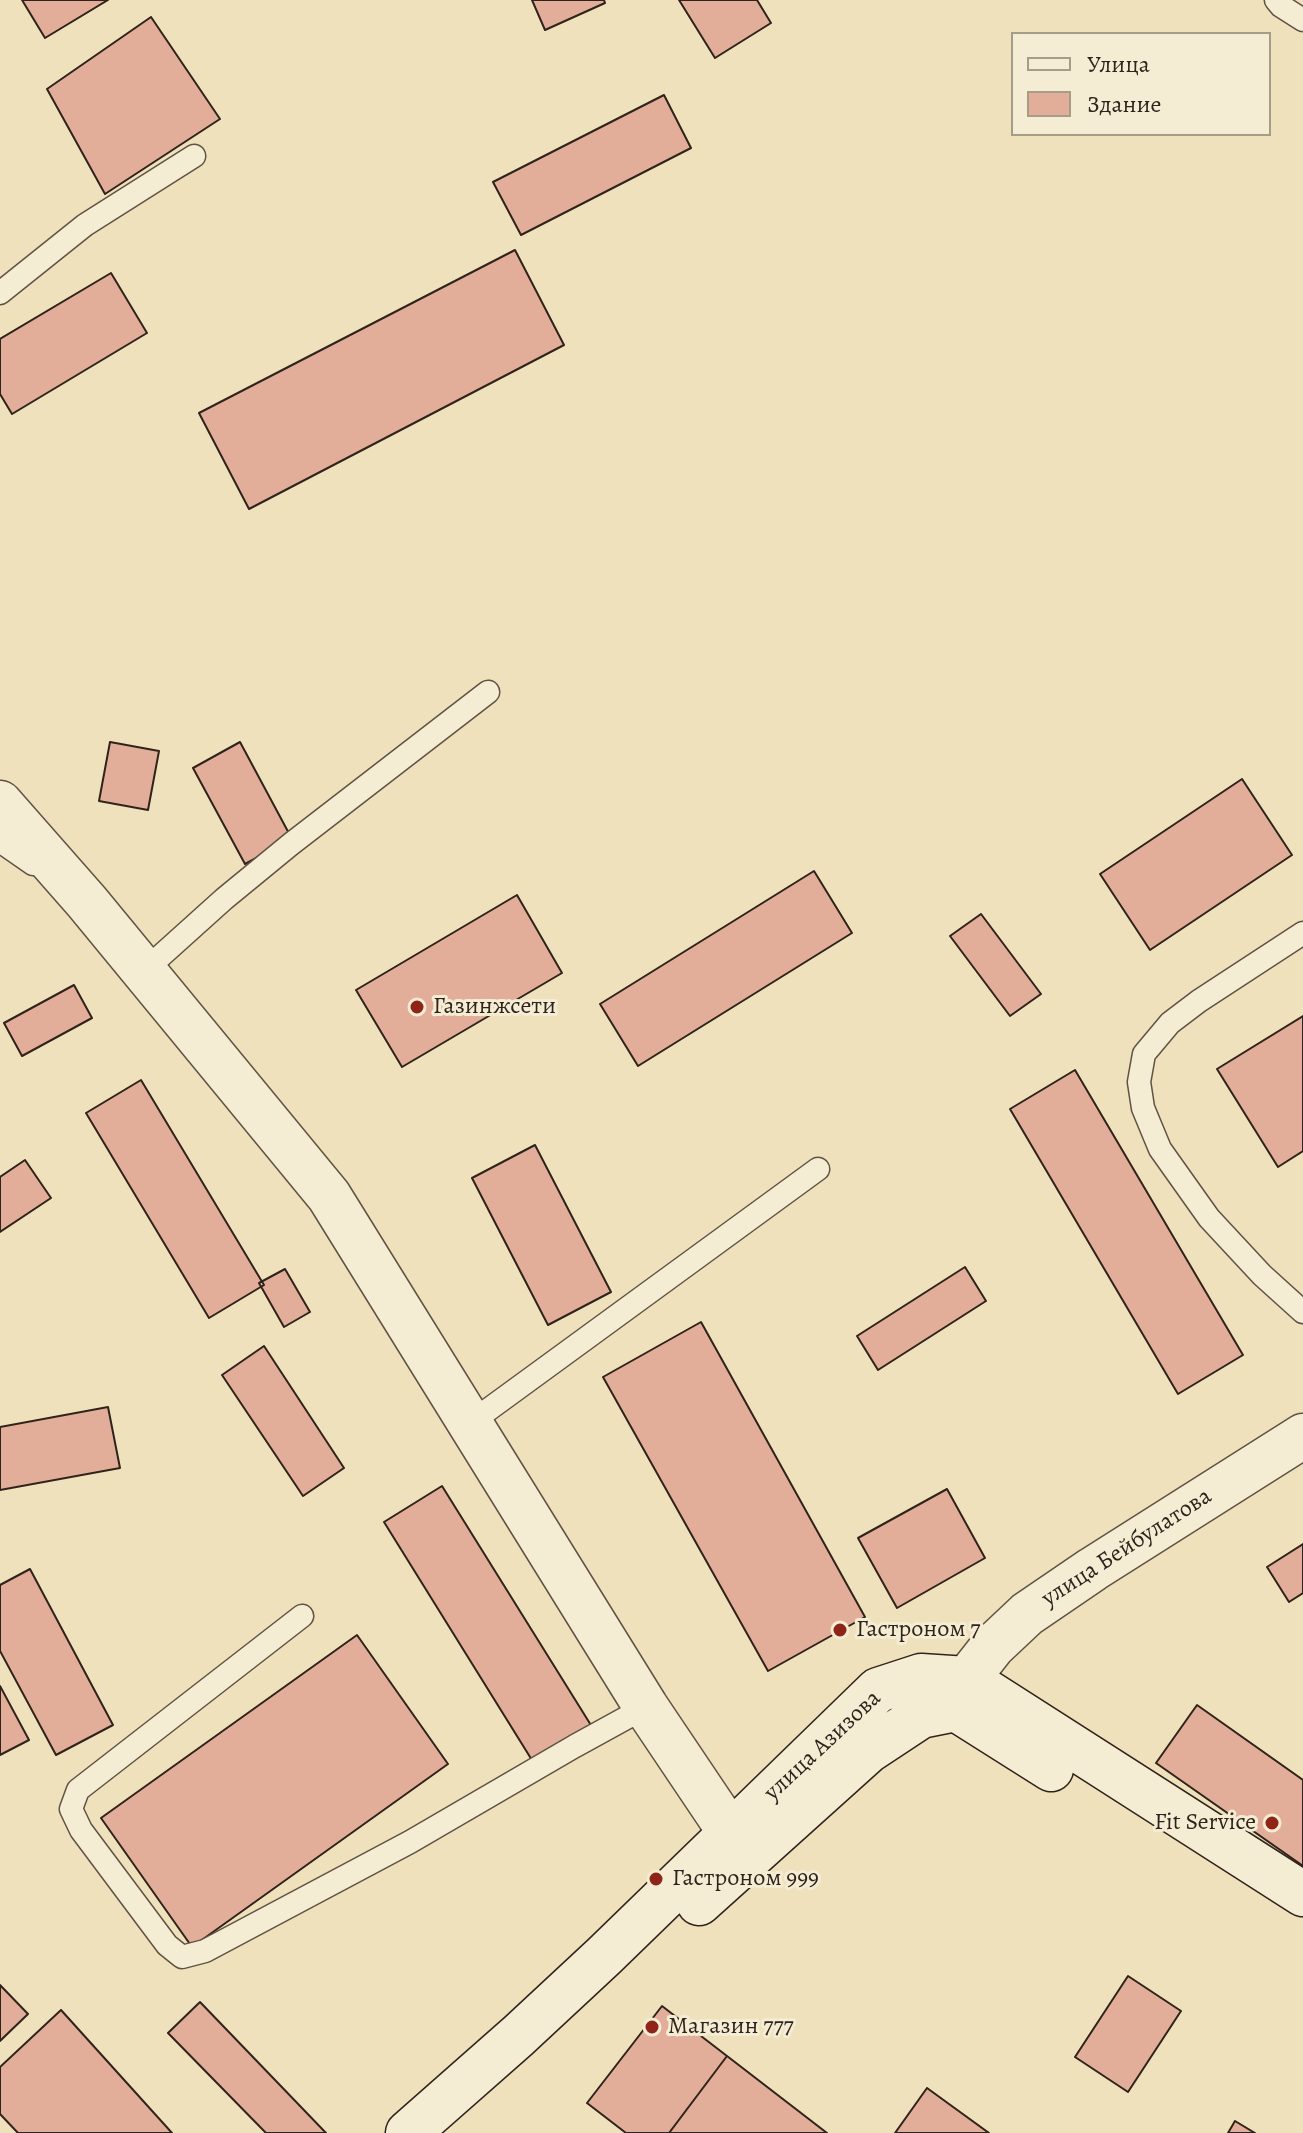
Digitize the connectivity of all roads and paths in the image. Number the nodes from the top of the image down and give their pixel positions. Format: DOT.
graph roads {
  1 [pos="1276,0"];
  2 [pos="1303,20"];
  3 [pos="194,156"];
  4 [pos="0,293"];
  5 [pos="488,692"];
  6 [pos="0,803"];
  7 [pos="0,841"];
  8 [pos="87,902"];
  9 [pos="1303,933"];
  10 [pos="144,971"];
  11 [pos="818,1169"];
  12 [pos="1303,1312"];
  13 [pos="470,1423"];
  14 [pos="1303,1436"];
  15 [pos="302,1616"];
  16 [pos="967,1679"];
  17 [pos="646,1707"];
  18 [pos="730,1832"];
  19 [pos="1303,1894"];
  20 [pos="1303,1927"];
  21 [pos="408,2133"];
  22 [pos="451,2133"];
  1 -- 2 [label="lane"];
  3 -- 4 [label="lane"];
  5 -- 10 [label="lane"];
  6 -- 8 [label="main road"];
  7 -- 8 [label="lane"];
  8 -- 10 [label="main road"];
  9 -- 12 [label="lane"];
  10 -- 13 [label="main road"];
  11 -- 13 [label="lane"];
  13 -- 17 [label="main road"];
  14 -- 16 [label="main road, улица Бейбулатова"];
  15 -- 17 [label="lane"];
  16 -- 18 [label="main road, улица Азизова"];
  16 -- 19 [label="main road, улица Азизова"];
  17 -- 18 [label="main road"];
  18 -- 21 [label="main road, улица Азизова"];
  20 -- 22 [label="main road, улица Азизова"];
}
